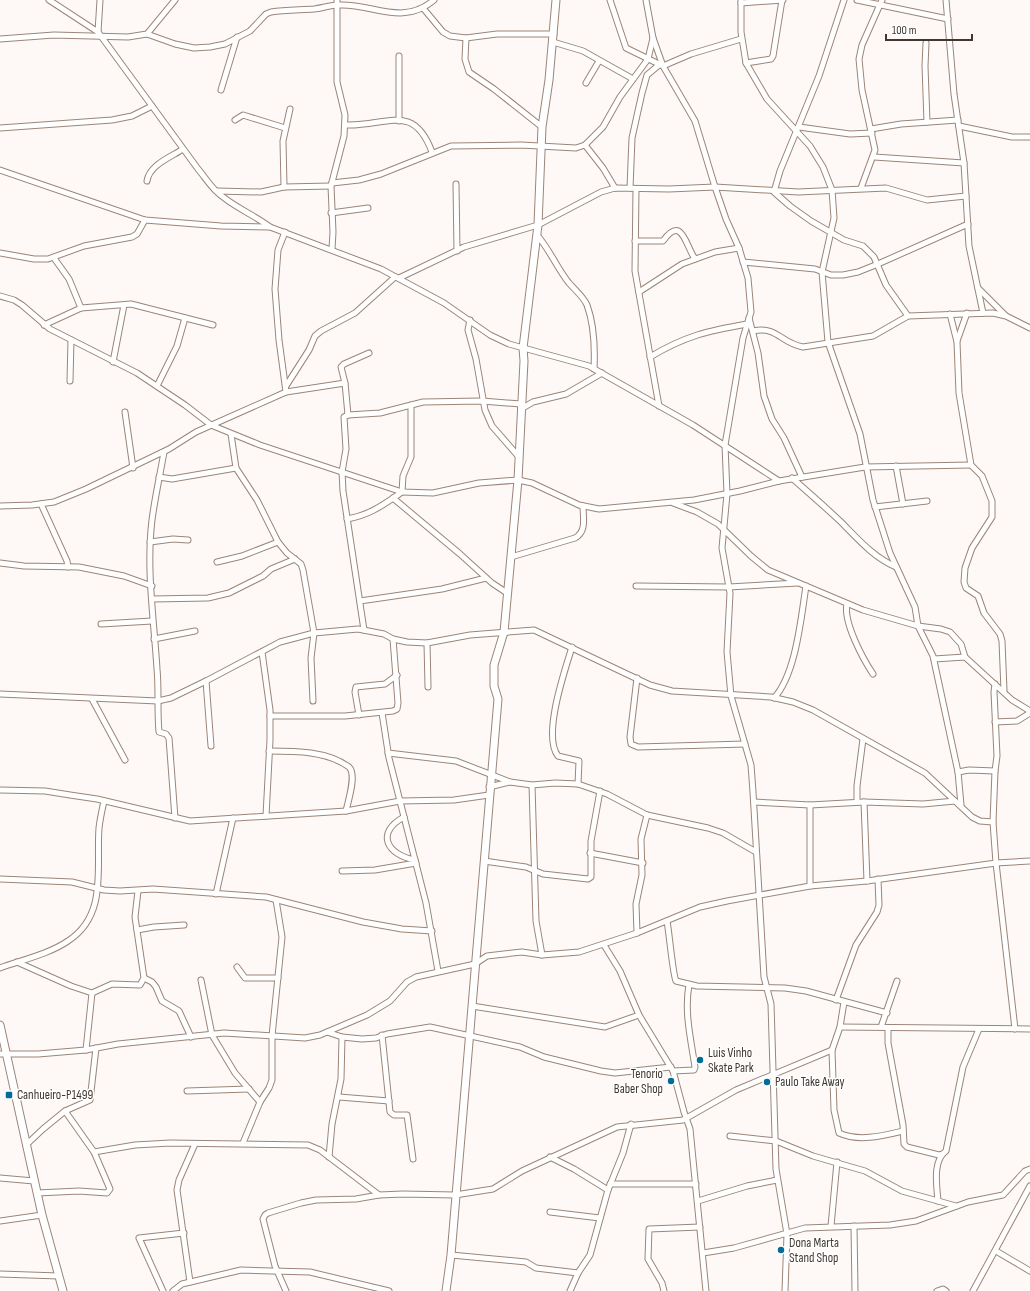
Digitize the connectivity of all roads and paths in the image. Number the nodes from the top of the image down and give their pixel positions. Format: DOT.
graph roads {
  1 [pos="49,0"];
  2 [pos="100,0"];
  3 [pos="176,0"];
  4 [pos="434,0"];
  5 [pos="556,0"];
  6 [pos="610,0"];
  7 [pos="646,0"];
  8 [pos="782,0"];
  9 [pos="844,0"];
  10 [pos="857,0"];
  11 [pos="946,0"];
  12 [pos="337,2"];
  13 [pos="741,2"];
  14 [pos="881,2"];
  15 [pos="423,8"];
  16 [pos="948,19"];
  17 [pos="147,34"];
  18 [pos="554,34"];
  19 [pos="99,35"];
  20 [pos="237,37"];
  21 [pos="466,38"];
  22 [pos="653,38"];
  23 [pos="741,38"];
  24 [pos="0,39"];
  25 [pos="553,42"];
  26 [pos="926,43"];
  27 [pos="399,56"];
  28 [pos="648,59"];
  29 [pos="599,61"];
  30 [pos="746,63"];
  31 [pos="661,66"];
  32 [pos="633,79"];
  33 [pos="586,83"];
  34 [pos="221,90"];
  35 [pos="152,106"];
  36 [pos="290,108"];
  37 [pos="235,120"];
  38 [pos="399,120"];
  39 [pos="926,122"];
  40 [pos="958,123"];
  41 [pos="345,126"];
  42 [pos="542,127"];
  43 [pos="0,128"];
  44 [pos="285,128"];
  45 [pos="798,129"];
  46 [pos="872,131"];
  47 [pos="1030,137"];
  48 [pos="542,146"];
  49 [pos="585,146"];
  50 [pos="183,149"];
  51 [pos="432,152"];
  52 [pos="874,157"];
  53 [pos="964,163"];
  54 [pos="0,170"];
  55 [pos="148,181"];
  56 [pos="456,184"];
  57 [pos="331,185"];
  58 [pos="284,187"];
  59 [pos="715,187"];
  60 [pos="615,188"];
  61 [pos="633,188"];
  62 [pos="861,188"];
  63 [pos="832,190"];
  64 [pos="216,191"];
  65 [pos="774,192"];
  66 [pos="966,196"];
  67 [pos="368,208"];
  68 [pos="331,213"];
  69 [pos="145,220"];
  70 [pos="968,224"];
  71 [pos="538,225"];
  72 [pos="270,227"];
  73 [pos="285,232"];
  74 [pos="830,232"];
  75 [pos="537,235"];
  76 [pos="635,241"];
  77 [pos="739,248"];
  78 [pos="332,249"];
  79 [pos="457,251"];
  80 [pos="0,253"];
  81 [pos="54,258"];
  82 [pos="695,259"];
  83 [pos="743,262"];
  84 [pos="878,264"];
  85 [pos="822,272"];
  86 [pos="397,278"];
  87 [pos="977,287"];
  88 [pos="639,292"];
  89 [pos="0,296"];
  90 [pos="124,305"];
  91 [pos="81,308"];
  92 [pos="967,313"];
  93 [pos="983,313"];
  94 [pos="950,314"];
  95 [pos="908,316"];
  96 [pos="1006,316"];
  97 [pos="185,318"];
  98 [pos="749,318"];
  99 [pos="470,320"];
  100 [pos="747,324"];
  101 [pos="44,325"];
  102 [pos="214,325"];
  103 [pos="1030,328"];
  104 [pos="753,331"];
  105 [pos="71,340"];
  106 [pos="828,342"];
  107 [pos="957,342"];
  108 [pos="523,348"];
  109 [pos="369,354"];
  110 [pos="650,357"];
  111 [pos="113,362"];
  112 [pos="594,369"];
  113 [pos="602,373"];
  114 [pos="70,382"];
  115 [pos="345,383"];
  116 [pos="157,386"];
  117 [pos="286,386"];
  118 [pos="286,392"];
  119 [pos="482,401"];
  120 [pos="533,402"];
  121 [pos="522,403"];
  122 [pos="411,405"];
  123 [pos="659,406"];
  124 [pos="125,412"];
  125 [pos="348,416"];
  126 [pos="211,425"];
  127 [pos="231,434"];
  128 [pos="725,445"];
  129 [pos="164,452"];
  130 [pos="519,457"];
  131 [pos="971,465"];
  132 [pos="896,466"];
  133 [pos="865,467"];
  134 [pos="133,468"];
  135 [pos="236,468"];
  136 [pos="342,472"];
  137 [pos="802,477"];
  138 [pos="159,478"];
  139 [pos="792,478"];
  140 [pos="518,480"];
  141 [pos="779,481"];
  142 [pos="402,492"];
  143 [pos="727,494"];
  144 [pos="393,498"];
  145 [pos="927,501"];
  146 [pos="672,502"];
  147 [pos="41,504"];
  148 [pos="903,504"];
  149 [pos="0,506"];
  150 [pos="583,506"];
  151 [pos="875,508"];
  152 [pos="346,519"];
  153 [pos="725,530"];
  154 [pos="188,540"];
  155 [pos="150,542"];
  156 [pos="278,542"];
  157 [pos="511,556"];
  158 [pos="295,559"];
  159 [pos="217,562"];
  160 [pos="0,563"];
  161 [pos="68,566"];
  162 [pos="896,567"];
  163 [pos="486,578"];
  164 [pos="800,583"];
  165 [pos="152,586"];
  166 [pos="636,586"];
  167 [pos="806,586"];
  168 [pos="729,587"];
  169 [pos="507,593"];
  170 [pos="152,599"];
  171 [pos="360,601"];
  172 [pos="847,604"];
  173 [pos="152,621"];
  174 [pos="101,624"];
  175 [pos="918,626"];
  176 [pos="364,630"];
  177 [pos="195,631"];
  178 [pos="504,632"];
  179 [pos="314,633"];
  180 [pos="154,639"];
  181 [pos="393,639"];
  182 [pos="427,643"];
  183 [pos="572,647"];
  184 [pos="262,652"];
  185 [pos="965,657"];
  186 [pos="934,659"];
  187 [pos="873,674"];
  188 [pos="397,675"];
  189 [pos="637,678"];
  190 [pos="206,681"];
  191 [pos="995,684"];
  192 [pos="428,687"];
  193 [pos="1004,691"];
  194 [pos="0,694"];
  195 [pos="731,696"];
  196 [pos="774,698"];
  197 [pos="92,699"];
  198 [pos="158,701"];
  199 [pos="313,701"];
  200 [pos="1030,712"];
  201 [pos="382,713"];
  202 [pos="359,715"];
  203 [pos="270,716"];
  204 [pos="995,722"];
  205 [pos="863,739"];
  206 [pos="745,744"];
  207 [pos="211,746"];
  208 [pos="269,751"];
  209 [pos="388,753"];
  210 [pos="125,760"];
  211 [pos="995,771"];
  212 [pos="958,772"];
  213 [pos="490,773"];
  214 [pos="510,782"];
  215 [pos="578,784"];
  216 [pos="532,785"];
  217 [pos="489,787"];
  218 [pos="0,790"];
  219 [pos="600,791"];
  220 [pos="490,795"];
  221 [pos="104,801"];
  222 [pos="400,801"];
  223 [pos="955,801"];
  224 [pos="754,802"];
  225 [pos="857,802"];
  226 [pos="864,802"];
  227 [pos="810,805"];
  228 [pos="961,805"];
  229 [pos="346,811"];
  230 [pos="647,814"];
  231 [pos="266,816"];
  232 [pos="404,817"];
  233 [pos="175,818"];
  234 [pos="233,818"];
  235 [pos="993,822"];
  236 [pos="756,852"];
  237 [pos="590,853"];
  238 [pos="484,861"];
  239 [pos="1030,861"];
  240 [pos="416,862"];
  241 [pos="643,863"];
  242 [pos="996,863"];
  243 [pos="534,870"];
  244 [pos="342,871"];
  245 [pos="0,879"];
  246 [pos="878,879"];
  247 [pos="867,881"];
  248 [pos="810,886"];
  249 [pos="98,888"];
  250 [pos="138,891"];
  251 [pos="216,894"];
  252 [pos="760,895"];
  253 [pos="276,900"];
  254 [pos="667,921"];
  255 [pos="184,925"];
  256 [pos="137,930"];
  257 [pos="432,931"];
  258 [pos="637,933"];
  259 [pos="604,945"];
  260 [pos="542,954"];
  261 [pos="17,962"];
  262 [pos="475,964"];
  263 [pos="237,967"];
  264 [pos="0,968"];
  265 [pos="438,971"];
  266 [pos="144,978"];
  267 [pos="278,978"];
  268 [pos="201,980"];
  269 [pos="897,980"];
  270 [pos="689,985"];
  271 [pos="766,987"];
  272 [pos="92,993"];
  273 [pos="836,1000"];
  274 [pos="844,1002"];
  275 [pos="472,1006"];
  276 [pos="887,1013"];
  277 [pos="639,1015"];
  278 [pos="0,1025"];
  279 [pos="840,1027"];
  280 [pos="881,1028"];
  281 [pos="888,1028"];
  282 [pos="979,1028"];
  283 [pos="1014,1029"];
  284 [pos="1030,1029"];
  285 [pos="327,1032"];
  286 [pos="212,1035"];
  287 [pos="382,1035"];
  288 [pos="272,1036"];
  289 [pos="191,1037"];
  290 [pos="342,1037"];
  291 [pos="470,1037"];
  292 [pos="96,1048"];
  293 [pos="86,1050"];
  294 [pos="832,1050"];
  295 [pos="3,1055"];
  296 [pos="672,1069"];
  297 [pos="773,1075"];
  298 [pos="249,1089"];
  299 [pos="187,1091"];
  300 [pos="339,1097"];
  301 [pos="389,1101"];
  302 [pos="260,1102"];
  303 [pos="65,1111"];
  304 [pos="686,1118"];
  305 [pos="632,1124"];
  306 [pos="903,1131"];
  307 [pos="730,1136"];
  308 [pos="776,1141"];
  309 [pos="243,1143"];
  310 [pos="195,1144"];
  311 [pos="26,1145"];
  312 [pos="94,1152"];
  313 [pos="942,1154"];
  314 [pos="329,1157"];
  315 [pos="550,1157"];
  316 [pos="413,1159"];
  317 [pos="837,1162"];
  318 [pos="1030,1169"];
  319 [pos="0,1178"];
  320 [pos="777,1180"];
  321 [pos="34,1181"];
  322 [pos="696,1184"];
  323 [pos="1030,1186"];
  324 [pos="609,1187"];
  325 [pos="37,1193"];
  326 [pos="379,1195"];
  327 [pos="455,1195"];
  328 [pos="698,1201"];
  329 [pos="938,1201"];
  330 [pos="956,1206"];
  331 [pos="550,1212"];
  332 [pos="42,1215"];
  333 [pos="600,1218"];
  334 [pos="0,1221"];
  335 [pos="831,1226"];
  336 [pos="854,1226"];
  337 [pos="700,1227"];
  338 [pos="184,1233"];
  339 [pos="786,1234"];
  340 [pos="996,1251"];
  341 [pos="703,1253"];
  342 [pos="451,1255"];
  343 [pos="1030,1271"];
  344 [pos="278,1272"];
  345 [pos="578,1273"];
  346 [pos="0,1274"];
  347 [pos="59,1276"];
  348 [pos="190,1282"];
  349 [pos="63,1291"];
  350 [pos="163,1291"];
  351 [pos="173,1291"];
  352 [pos="286,1291"];
  353 [pos="390,1291"];
  354 [pos="446,1291"];
  355 [pos="570,1291"];
  356 [pos="664,1291"];
  357 [pos="706,1291"];
  358 [pos="786,1291"];
  359 [pos="855,1291"];
  360 [pos="937,1291"];
  361 [pos="946,1291"];
  362 [pos="973,1291"];
  1 -- 19 [label="street"];
  2 -- 19 [label="street"];
  3 -- 17 [label="street"];
  4 -- 15 [label="street"];
  5 -- 18 [label="street"];
  6 -- 28 [label="street"];
  7 -- 22 [label="street"];
  8 -- 13 [label="street"];
  8 -- 30 [label="street"];
  9 -- 45 [label="street"];
  10 -- 14 [label="street"];
  11 -- 16 [label="street"];
  12 -- 15 [label="street"];
  12 -- 20 [label="street"];
  12 -- 41 [label="street"];
  13 -- 23 [label="street"];
  14 -- 16 [label="street"];
  14 -- 46 [label="street"];
  15 -- 21 [label="street"];
  16 -- 40 [label="street"];
  17 -- 19 [label="street"];
  17 -- 20 [label="street"];
  18 -- 21 [label="street"];
  18 -- 25 [label="street"];
  19 -- 24 [label="street"];
  19 -- 35 [label="street"];
  20 -- 34 [label="street"];
  21 -- 42 [label="street"];
  22 -- 28 [label="street"];
  22 -- 31 [label="street"];
  23 -- 30 [label="street"];
  23 -- 31 [label="street"];
  25 -- 29 [label="street"];
  25 -- 42 [label="street"];
  26 -- 39 [label="street"];
  27 -- 38 [label="street"];
  28 -- 31 [label="street"];
  28 -- 32 [label="street"];
  29 -- 32 [label="street"];
  29 -- 33 [label="street"];
  30 -- 45 [label="street"];
  31 -- 59 [label="street"];
  31 -- 61 [label="street"];
  32 -- 49 [label="street"];
  35 -- 43 [label="street"];
  35 -- 50 [label="street"];
  36 -- 44 [label="street"];
  37 -- 44 [label="street"];
  38 -- 41 [label="street"];
  38 -- 51 [label="street"];
  39 -- 40 [label="street"];
  39 -- 46 [label="street"];
  40 -- 47 [label="street"];
  40 -- 53 [label="street"];
  41 -- 57 [label="street"];
  42 -- 48 [label="street"];
  44 -- 58 [label="street"];
  45 -- 46 [label="street"];
  45 -- 63 [label="street"];
  45 -- 65 [label="street"];
  46 -- 52 [label="street"];
  48 -- 49 [label="street"];
  48 -- 51 [label="street"];
  48 -- 71 [label="street"];
  49 -- 60 [label="street"];
  50 -- 55 [label="street"];
  50 -- 64 [label="street"];
  51 -- 57 [label="street"];
  52 -- 53 [label="street"];
  52 -- 62 [label="street"];
  53 -- 66 [label="street"];
  54 -- 69 [label="street"];
  56 -- 79 [label="street"];
  57 -- 58 [label="street"];
  57 -- 68 [label="street"];
  58 -- 64 [label="street"];
  59 -- 61 [label="street"];
  59 -- 65 [label="street"];
  59 -- 77 [label="street"];
  60 -- 61 [label="street"];
  60 -- 71 [label="street"];
  61 -- 76 [label="street"];
  62 -- 63 [label="street"];
  62 -- 66 [label="street"];
  63 -- 65 [label="street"];
  63 -- 74 [label="street"];
  64 -- 72 [label="street"];
  65 -- 74 [label="street"];
  66 -- 70 [label="street"];
  67 -- 68 [label="street"];
  68 -- 78 [label="street"];
  69 -- 72 [label="street"];
  69 -- 81 [label="street"];
  70 -- 84 [label="street"];
  70 -- 87 [label="street"];
  71 -- 75 [label="street"];
  71 -- 79 [label="street"];
  72 -- 73 [label="street"];
  73 -- 78 [label="street"];
  73 -- 117 [label="street"];
  74 -- 84 [label="street"];
  74 -- 85 [label="street"];
  75 -- 108 [label="street"];
  75 -- 112 [label="street"];
  76 -- 82 [label="street"];
  76 -- 88 [label="street"];
  77 -- 82 [label="street"];
  77 -- 83 [label="street"];
  78 -- 86 [label="street"];
  79 -- 86 [label="street"];
  80 -- 81 [label="street"];
  81 -- 91 [label="street"];
  82 -- 88 [label="street"];
  83 -- 85 [label="street"];
  83 -- 98 [label="street"];
  84 -- 85 [label="street"];
  84 -- 95 [label="street"];
  85 -- 106 [label="street"];
  86 -- 99 [label="street"];
  86 -- 117 [label="street"];
  87 -- 93 [label="street"];
  87 -- 96 [label="street"];
  88 -- 110 [label="street"];
  89 -- 101 [label="street"];
  90 -- 91 [label="street"];
  90 -- 97 [label="street"];
  90 -- 111 [label="street"];
  91 -- 101 [label="street"];
  92 -- 93 [label="street"];
  92 -- 94 [label="street"];
  92 -- 107 [label="street"];
  93 -- 96 [label="street"];
  94 -- 95 [label="street"];
  94 -- 107 [label="street"];
  95 -- 106 [label="street"];
  96 -- 103 [label="street"];
  97 -- 102 [label="street"];
  97 -- 116 [label="street"];
  98 -- 100 [label="street"];
  98 -- 104 [label="street"];
  99 -- 108 [label="street"];
  99 -- 119 [label="street"];
  100 -- 110 [label="street"];
  100 -- 128 [label="street"];
  101 -- 105 [label="street"];
  104 -- 106 [label="street"];
  104 -- 137 [label="street"];
  105 -- 111 [label="street"];
  105 -- 114 [label="street"];
  106 -- 133 [label="street"];
  107 -- 131 [label="street"];
  108 -- 112 [label="street"];
  108 -- 121 [label="street"];
  109 -- 115 [label="street"];
  110 -- 123 [label="street"];
  111 -- 116 [label="street"];
  112 -- 113 [label="street"];
  113 -- 120 [label="street"];
  113 -- 123 [label="street"];
  115 -- 118 [label="street"];
  115 -- 125 [label="street"];
  116 -- 126 [label="street"];
  117 -- 118 [label="street"];
  118 -- 126 [label="street"];
  119 -- 121 [label="street"];
  119 -- 122 [label="street"];
  119 -- 130 [label="street"];
  120 -- 121 [label="street"];
  120 -- 121 [label="street"];
  121 -- 130 [label="street"];
  122 -- 125 [label="street"];
  122 -- 142 [label="street"];
  123 -- 128 [label="street"];
  124 -- 134 [label="street"];
  125 -- 136 [label="street"];
  126 -- 127 [label="street"];
  126 -- 129 [label="street"];
  127 -- 135 [label="street"];
  127 -- 136 [label="street"];
  128 -- 141 [label="street"];
  128 -- 143 [label="street"];
  129 -- 134 [label="street"];
  129 -- 138 [label="street"];
  130 -- 140 [label="street"];
  131 -- 132 [label="street"];
  131 -- 193 [label="street"];
  132 -- 133 [label="street"];
  132 -- 148 [label="street"];
  133 -- 137 [label="street"];
  133 -- 151 [label="street"];
  134 -- 147 [label="street"];
  135 -- 138 [label="street"];
  135 -- 156 [label="street"];
  136 -- 142 [label="street"];
  136 -- 152 [label="street"];
  137 -- 139 [label="street"];
  138 -- 155 [label="street"];
  139 -- 141 [label="street"];
  139 -- 162 [label="street"];
  140 -- 142 [label="street"];
  140 -- 150 [label="street"];
  140 -- 157 [label="street"];
  141 -- 143 [label="street"];
  142 -- 144 [label="street"];
  143 -- 146 [label="street"];
  143 -- 153 [label="street"];
  144 -- 152 [label="street"];
  144 -- 163 [label="street"];
  145 -- 148 [label="street"];
  146 -- 150 [label="street"];
  146 -- 153 [label="street"];
  147 -- 149 [label="street"];
  147 -- 161 [label="street"];
  148 -- 151 [label="street"];
  150 -- 157 [label="street"];
  151 -- 162 [label="street"];
  152 -- 171 [label="street"];
  153 -- 164 [label="street"];
  153 -- 168 [label="street"];
  154 -- 155 [label="street"];
  155 -- 165 [label="street"];
  156 -- 158 [label="street"];
  156 -- 159 [label="street"];
  157 -- 169 [label="street"];
  158 -- 170 [label="street"];
  158 -- 179 [label="street"];
  160 -- 161 [label="street"];
  161 -- 165 [label="street"];
  162 -- 175 [label="street"];
  163 -- 169 [label="street"];
  163 -- 171 [label="street"];
  164 -- 167 [label="street"];
  164 -- 168 [label="street"];
  165 -- 170 [label="street"];
  166 -- 168 [label="street"];
  167 -- 172 [label="street"];
  167 -- 196 [label="street"];
  168 -- 195 [label="street"];
  169 -- 178 [label="street"];
  170 -- 173 [label="street"];
  171 -- 176 [label="street"];
  172 -- 175 [label="street"];
  172 -- 187 [label="street"];
  173 -- 174 [label="street"];
  173 -- 180 [label="street"];
  175 -- 185 [label="street"];
  175 -- 186 [label="street"];
  176 -- 179 [label="street"];
  176 -- 181 [label="street"];
  177 -- 180 [label="street"];
  178 -- 182 [label="street"];
  178 -- 183 [label="street"];
  178 -- 213 [label="street"];
  179 -- 184 [label="street"];
  179 -- 199 [label="street"];
  180 -- 198 [label="street"];
  181 -- 182 [label="street"];
  181 -- 188 [label="street"];
  182 -- 192 [label="street"];
  183 -- 189 [label="street"];
  183 -- 215 [label="street"];
  184 -- 190 [label="street"];
  184 -- 203 [label="street"];
  185 -- 186 [label="street"];
  185 -- 191 [label="street"];
  186 -- 212 [label="street"];
  188 -- 201 [label="street"];
  188 -- 202 [label="street"];
  189 -- 195 [label="street"];
  189 -- 206 [label="street"];
  190 -- 198 [label="street"];
  190 -- 207 [label="street"];
  191 -- 193 [label="street"];
  191 -- 204 [label="street"];
  193 -- 200 [label="street"];
  194 -- 197 [label="street"];
  195 -- 196 [label="street"];
  195 -- 206 [label="street"];
  196 -- 205 [label="street"];
  197 -- 198 [label="street"];
  197 -- 210 [label="street"];
  198 -- 233 [label="street"];
  200 -- 204 [label="street"];
  201 -- 202 [label="street"];
  201 -- 209 [label="street"];
  202 -- 203 [label="street"];
  203 -- 208 [label="street"];
  204 -- 211 [label="street"];
  205 -- 223 [label="street"];
  205 -- 225 [label="street"];
  206 -- 224 [label="street"];
  208 -- 229 [label="street"];
  208 -- 231 [label="street"];
  209 -- 213 [label="street"];
  209 -- 222 [label="street"];
  211 -- 212 [label="street"];
  211 -- 235 [label="street"];
  212 -- 228 [label="street"];
  213 -- 214 [label="street"];
  213 -- 217 [label="street"];
  214 -- 216 [label="street"];
  214 -- 217 [label="street"];
  215 -- 216 [label="street"];
  215 -- 219 [label="street"];
  216 -- 243 [label="street"];
  217 -- 220 [label="street"];
  218 -- 221 [label="street"];
  219 -- 230 [label="street"];
  219 -- 237 [label="street"];
  220 -- 222 [label="street"];
  220 -- 238 [label="street"];
  221 -- 233 [label="street"];
  221 -- 249 [label="street"];
  222 -- 229 [label="street"];
  222 -- 232 [label="street"];
  223 -- 226 [label="street"];
  223 -- 228 [label="street"];
  224 -- 227 [label="street"];
  224 -- 236 [label="street"];
  225 -- 226 [label="street"];
  225 -- 227 [label="street"];
  226 -- 247 [label="street"];
  227 -- 248 [label="street"];
  228 -- 235 [label="street"];
  229 -- 231 [label="street"];
  230 -- 236 [label="street"];
  230 -- 241 [label="street"];
  231 -- 234 [label="street"];
  232 -- 240 [label="street"];
  232 -- 240 [label="street"];
  233 -- 234 [label="street"];
  234 -- 251 [label="street"];
  235 -- 242 [label="street"];
  236 -- 252 [label="street"];
  237 -- 241 [label="street"];
  237 -- 243 [label="street"];
  238 -- 243 [label="street"];
  238 -- 262 [label="street"];
  239 -- 242 [label="street"];
  240 -- 244 [label="street"];
  240 -- 257 [label="street"];
  241 -- 258 [label="street"];
  242 -- 246 [label="street"];
  242 -- 283 [label="street"];
  243 -- 260 [label="street"];
  245 -- 249 [label="street"];
  246 -- 247 [label="street"];
  246 -- 273 [label="street"];
  247 -- 248 [label="street"];
  248 -- 252 [label="street"];
  249 -- 250 [label="street"];
  249 -- 261 [label="street"];
  250 -- 251 [label="street"];
  250 -- 256 [label="street"];
  251 -- 253 [label="street"];
  252 -- 254 [label="street"];
  252 -- 271 [label="street"];
  253 -- 257 [label="street"];
  253 -- 267 [label="street"];
  254 -- 258 [label="street"];
  254 -- 270 [label="street"];
  255 -- 256 [label="street"];
  256 -- 266 [label="street"];
  257 -- 265 [label="street"];
  258 -- 259 [label="street"];
  259 -- 260 [label="street"];
  259 -- 277 [label="street"];
  260 -- 262 [label="street"];
  261 -- 264 [label="street"];
  261 -- 272 [label="street"];
  262 -- 265 [label="street"];
  262 -- 275 [label="street"];
  263 -- 267 [label="street"];
  265 -- 285 [label="street"];
  266 -- 272 [label="street"];
  266 -- 289 [label="street"];
  267 -- 288 [label="street"];
  268 -- 286 [label="street"];
  269 -- 276 [label="street"];
  270 -- 271 [label="street"];
  270 -- 296 [label="street"];
  271 -- 273 [label="street"];
  271 -- 297 [label="street"];
  272 -- 293 [label="street"];
  273 -- 274 [label="street"];
  274 -- 276 [label="street"];
  274 -- 279 [label="street"];
  275 -- 277 [label="street"];
  275 -- 291 [label="street"];
  276 -- 280 [label="street"];
  277 -- 296 [label="street"];
  278 -- 295 [label="street"];
  279 -- 280 [label="street"];
  279 -- 294 [label="street"];
  280 -- 281 [label="street"];
  281 -- 282 [label="street"];
  281 -- 306 [label="street"];
  282 -- 283 [label="street"];
  282 -- 313 [label="street"];
  283 -- 284 [label="street"];
  285 -- 288 [label="street"];
  285 -- 290 [label="street"];
  286 -- 288 [label="street"];
  286 -- 289 [label="street"];
  286 -- 298 [label="street"];
  287 -- 290 [label="street"];
  287 -- 291 [label="street"];
  287 -- 301 [label="street"];
  288 -- 302 [label="street"];
  289 -- 292 [label="street"];
  290 -- 300 [label="street"];
  291 -- 296 [label="street"];
  291 -- 327 [label="street"];
  292 -- 293 [label="street"];
  292 -- 303 [label="street"];
  293 -- 295 [label="street"];
  294 -- 297 [label="street"];
  294 -- 306 [label="street"];
  295 -- 311 [label="street"];
  296 -- 304 [label="street"];
  297 -- 304 [label="street"];
  297 -- 308 [label="street"];
  298 -- 299 [label="street"];
  298 -- 302 [label="street"];
  300 -- 301 [label="street"];
  300 -- 314 [label="street"];
  301 -- 316 [label="street"];
  302 -- 309 [label="street"];
  303 -- 311 [label="street"];
  303 -- 312 [label="street"];
  304 -- 305 [label="street"];
  304 -- 322 [label="street"];
  305 -- 315 [label="street"];
  305 -- 324 [label="street"];
  306 -- 313 [label="street"];
  307 -- 308 [label="street"];
  308 -- 317 [label="street"];
  308 -- 320 [label="street"];
  309 -- 310 [label="street"];
  309 -- 314 [label="street"];
  310 -- 312 [label="street"];
  310 -- 338 [label="street"];
  311 -- 321 [label="street"];
  312 -- 325 [label="street"];
  313 -- 329 [label="street"];
  314 -- 326 [label="street"];
  315 -- 324 [label="street"];
  315 -- 327 [label="street"];
  317 -- 329 [label="street"];
  317 -- 335 [label="street"];
  318 -- 330 [label="street"];
  319 -- 321 [label="street"];
  320 -- 328 [label="street"];
  320 -- 339 [label="street"];
  321 -- 325 [label="street"];
  322 -- 324 [label="street"];
  322 -- 328 [label="street"];
  323 -- 340 [label="street"];
  324 -- 333 [label="street"];
  325 -- 332 [label="street"];
  326 -- 327 [label="street"];
  326 -- 344 [label="street"];
  327 -- 342 [label="street"];
  328 -- 337 [label="street"];
  329 -- 330 [label="street"];
  330 -- 336 [label="street"];
  331 -- 333 [label="street"];
  332 -- 334 [label="street"];
  332 -- 347 [label="street"];
  333 -- 345 [label="street"];
  335 -- 336 [label="street"];
  335 -- 339 [label="street"];
  336 -- 359 [label="street"];
  337 -- 341 [label="street"];
  337 -- 356 [label="street"];
  338 -- 348 [label="street"];
  338 -- 350 [label="street"];
  339 -- 341 [label="street"];
  339 -- 358 [label="street"];
  340 -- 343 [label="street"];
  340 -- 362 [label="street"];
  341 -- 357 [label="street"];
  342 -- 345 [label="street"];
  342 -- 354 [label="street"];
  344 -- 348 [label="street"];
  344 -- 352 [label="street"];
  344 -- 353 [label="street"];
  345 -- 355 [label="street"];
  346 -- 347 [label="street"];
  347 -- 349 [label="street"];
  348 -- 351 [label="street"];
  360 -- 361 [label="street"];
}
